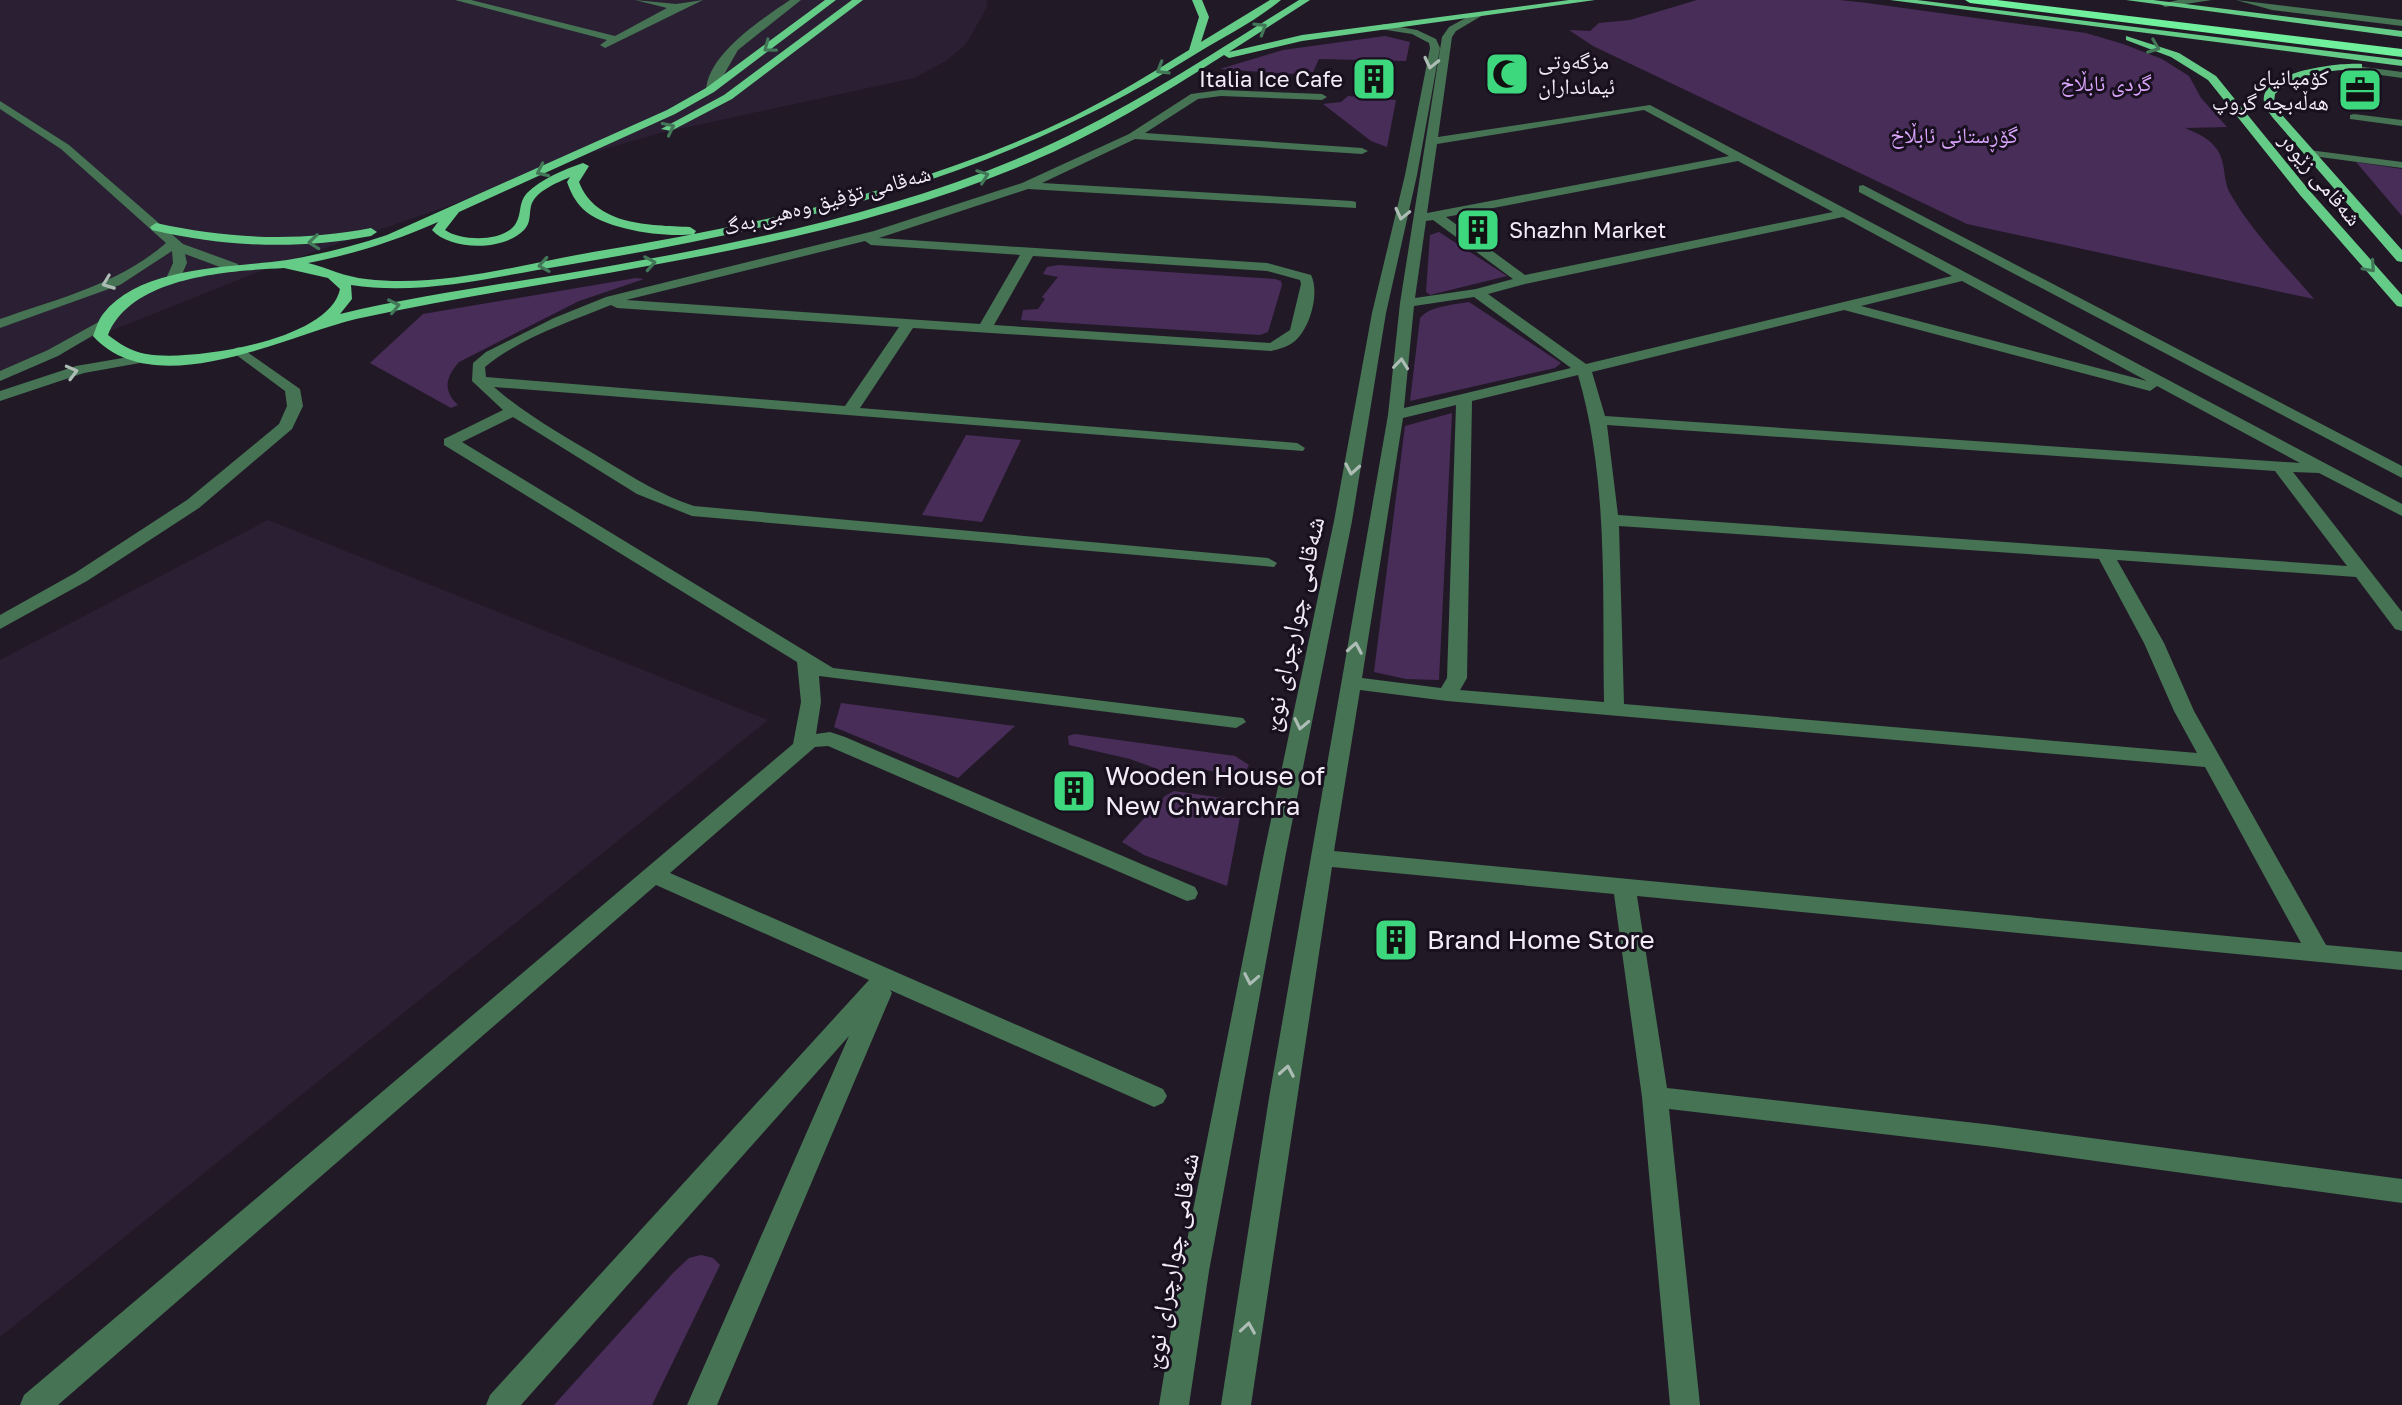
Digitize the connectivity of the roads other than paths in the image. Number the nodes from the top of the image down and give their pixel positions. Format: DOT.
graph roads {
  1 [pos="460,0"];
  2 [pos="640,0"];
  3 [pos="698,0"];
  4 [pos="796,0"];
  5 [pos="831,0"];
  6 [pos="858,0"];
  7 [pos="1197,0"];
  8 [pos="1276,0"];
  9 [pos="1305,0"];
  10 [pos="1590,0"];
  11 [pos="1895,0"];
  12 [pos="1970,0"];
  13 [pos="2072,0"];
  14 [pos="2131,0"];
  15 [pos="2207,0"];
  16 [pos="2233,0"];
  17 [pos="2241,0"];
  18 [pos="2165,4"];
  19 [pos="676,7"];
  20 [pos="1478,15"];
  21 [pos="2052,19"];
  22 [pos="2281,19"];
  23 [pos="2402,23"];
  24 [pos="1383,27"];
  25 [pos="2402,34"];
  26 [pos="616,39"];
  27 [pos="2402,41"];
  28 [pos="598,49"];
  29 [pos="1194,49"];
  30 [pos="2402,53"];
  31 [pos="1202,63"];
  32 [pos="2402,65"];
  33 [pos="2341,67"];
  34 [pos="2402,75"];
  35 [pos="710,90"];
  36 [pos="1322,97"];
  37 [pos="0,104"];
  38 [pos="2354,117"];
  39 [pos="2402,123"];
  40 [pos="661,132"];
  41 [pos="1133,136"];
  42 [pos="1425,140"];
  43 [pos="1362,151"];
  44 [pos="2309,153"];
  45 [pos="609,155"];
  46 [pos="1741,157"];
  47 [pos="2402,165"];
  48 [pos="583,166"];
  49 [pos="1026,186"];
  50 [pos="1863,189"];
  51 [pos="2304,192"];
  52 [pos="471,203"];
  53 [pos="1352,205"];
  54 [pos="2357,206"];
  55 [pos="453,212"];
  56 [pos="1845,213"];
  57 [pos="1429,217"];
  58 [pos="156,227"];
  59 [pos="718,233"];
  60 [pos="851,240"];
  61 [pos="176,244"];
  62 [pos="1028,252"];
  63 [pos="2402,258"];
  64 [pos="284,264"];
  65 [pos="233,267"];
  66 [pos="1963,277"];
  67 [pos="342,280"];
  68 [pos="1523,280"];
  69 [pos="172,281"];
  70 [pos="1477,293"];
  71 [pos="605,303"];
  72 [pos="1407,303"];
  73 [pos="2402,303"];
  74 [pos="1841,305"];
  75 [pos="909,323"];
  76 [pos="0,324"];
  77 [pos="102,324"];
  78 [pos="318,324"];
  79 [pos="985,328"];
  80 [pos="240,351"];
  81 [pos="146,358"];
  82 [pos="1584,370"];
  83 [pos="0,377"];
  84 [pos="479,381"];
  85 [pos="2184,395"];
  86 [pos="0,396"];
  87 [pos="1464,398"];
  88 [pos="514,410"];
  89 [pos="850,411"];
  90 [pos="1396,415"];
  91 [pos="1599,420"];
  92 [pos="1297,448"];
  93 [pos="2280,466"];
  94 [pos="2324,469"];
  95 [pos="2402,473"];
  96 [pos="2402,511"];
  97 [pos="1610,520"];
  98 [pos="2105,554"];
  99 [pos="1268,563"];
  100 [pos="2362,572"];
  101 [pos="0,623"];
  102 [pos="2402,625"];
  103 [pos="806,659"];
  104 [pos="1350,683"];
  105 [pos="1447,695"];
  106 [pos="1614,710"];
  107 [pos="1236,722"];
  108 [pos="803,744"];
  109 [pos="2214,761"];
  110 [pos="1324,858"];
  111 [pos="652,874"];
  112 [pos="1624,887"];
  113 [pos="1187,893"];
  114 [pos="2319,953"];
  115 [pos="2402,961"];
  116 [pos="886,978"];
  117 [pos="1154,1096"];
  118 [pos="1655,1097"];
  119 [pos="2402,1191"];
  120 [pos="35,1405"];
  121 [pos="501,1405"];
  122 [pos="702,1405"];
  123 [pos="1174,1405"];
  124 [pos="1236,1405"];
  125 [pos="1685,1405"];
  1 -- 26 [label="street"];
  2 -- 19 [label="street"];
  3 -- 19 [label="street"];
  4 -- 35 [label="street"];
  5 -- 35 [label="main road, one-way"];
  40 -- 6 [label="main road, one-way"];
  7 -- 29 [label="main road"];
  8 -- 29 [label="main road, شەقامی تۆفیق وەهبی بەگ"];
  31 -- 9 [label="main road, شەقامی تۆفیق وەهبی بەگ, one-way"];
  10 -- 20 [label="main road"];
  11 -- 21 [label="main road"];
  12 -- 30 [label="highway"];
  13 -- 27 [label="highway"];
  14 -- 18 [label="main road"];
  15 -- 18 [label="street"];
  16 -- 22 [label="street"];
  17 -- 23 [label="street"];
  18 -- 22 [label="main road"];
  19 -- 26 [label="street"];
  20 -- 24 [label="main road"];
  20 -- 42 [label="street"];
  21 -- 32 [label="main road"];
  21 -- 51 [label="main road, شەقامی زێوەر, one-way"];
  22 -- 25 [label="main road"];
  24 -- 31 [label="main road"];
  24 -- 42 [label="street, one-way"];
  26 -- 28 [label="street"];
  29 -- 59 [label="main road, شەقامی تۆفیق وەهبی بەگ, one-way"];
  78 -- 31 [label="main road, شەقامی تۆفیق وەهبی بەگ, one-way"];
  32 -- 33 [label="main road"];
  33 -- 34 [label="street"];
  33 -- 44 [label="main road, شەقامی زێوەر"];
  35 -- 52 [label="main road, one-way"];
  36 -- 41 [label="street"];
  37 -- 58 [label="street"];
  38 -- 39 [label="street"];
  41 -- 43 [label="street"];
  41 -- 49 [label="street"];
  42 -- 46 [label="street"];
  42 -- 57 [label="street"];
  42 -- 123 [label="street, شەقامی چوارچرای نوێ, one-way"];
  44 -- 47 [label="street"];
  44 -- 54 [label="main road, شەقامی زێوەر"];
  45 -- 48 [label="main road"];
  46 -- 56 [label="street"];
  46 -- 57 [label="street"];
  48 -- 55 [label="main road"];
  48 -- 59 [label="main road"];
  49 -- 53 [label="street"];
  49 -- 60 [label="street"];
  50 -- 95 [label="street"];
  51 -- 54 [label="main road"];
  51 -- 73 [label="main road, شەقامی زێوەر, one-way"];
  52 -- 55 [label="main road"];
  52 -- 58 [label="main road, one-way"];
  54 -- 63 [label="main road, شەقامی زێوەر"];
  55 -- 64 [label="main road"];
  56 -- 66 [label="street"];
  56 -- 68 [label="street"];
  57 -- 68 [label="street"];
  57 -- 72 [label="street"];
  58 -- 61 [label="street"];
  59 -- 67 [label="main road, شەقامی تۆفیق وەهبی بەگ, one-way"];
  60 -- 62 [label="street"];
  60 -- 71 [label="street"];
  61 -- 65 [label="street"];
  61 -- 69 [label="street"];
  61 -- 76 [label="street, one-way"];
  62 -- 79 [label="street"];
  62 -- 79 [label="street"];
  64 -- 65 [label="main road"];
  64 -- 67 [label="main road, شەقامی تۆفیق وەهبی بەگ"];
  65 -- 69 [label="main road"];
  66 -- 74 [label="street"];
  66 -- 85 [label="street"];
  67 -- 78 [label="main road"];
  68 -- 70 [label="street"];
  69 -- 77 [label="main road"];
  70 -- 72 [label="street"];
  70 -- 82 [label="street"];
  71 -- 75 [label="street"];
  71 -- 84 [label="street"];
  90 -- 72 [label="street, one-way"];
  74 -- 82 [label="street"];
  74 -- 85 [label="street"];
  75 -- 79 [label="street"];
  75 -- 89 [label="street"];
  77 -- 81 [label="main road"];
  77 -- 83 [label="street"];
  78 -- 80 [label="main road"];
  80 -- 81 [label="main road"];
  80 -- 101 [label="street"];
  86 -- 81 [label="street, one-way"];
  82 -- 87 [label="street"];
  82 -- 91 [label="street"];
  84 -- 88 [label="street"];
  84 -- 89 [label="street"];
  85 -- 94 [label="street"];
  87 -- 90 [label="street"];
  87 -- 105 [label="street"];
  88 -- 99 [label="street"];
  88 -- 103 [label="street"];
  89 -- 92 [label="street"];
  104 -- 90 [label="street, one-way"];
  91 -- 93 [label="street"];
  91 -- 97 [label="street"];
  93 -- 94 [label="street"];
  93 -- 100 [label="street"];
  94 -- 96 [label="street"];
  97 -- 98 [label="street"];
  97 -- 106 [label="street"];
  98 -- 100 [label="street"];
  98 -- 109 [label="street"];
  100 -- 102 [label="street"];
  103 -- 107 [label="street"];
  103 -- 108 [label="street"];
  104 -- 105 [label="street"];
  104 -- 110 [label="street"];
  105 -- 106 [label="street"];
  106 -- 109 [label="street"];
  108 -- 111 [label="street"];
  108 -- 113 [label="street"];
  109 -- 114 [label="street"];
  110 -- 112 [label="street"];
  124 -- 110 [label="street, one-way"];
  111 -- 116 [label="street"];
  111 -- 120 [label="street"];
  112 -- 114 [label="street"];
  112 -- 118 [label="street"];
  114 -- 115 [label="street"];
  116 -- 117 [label="street"];
  116 -- 121 [label="street"];
  116 -- 122 [label="street"];
  118 -- 119 [label="street"];
  118 -- 125 [label="street"];
}
